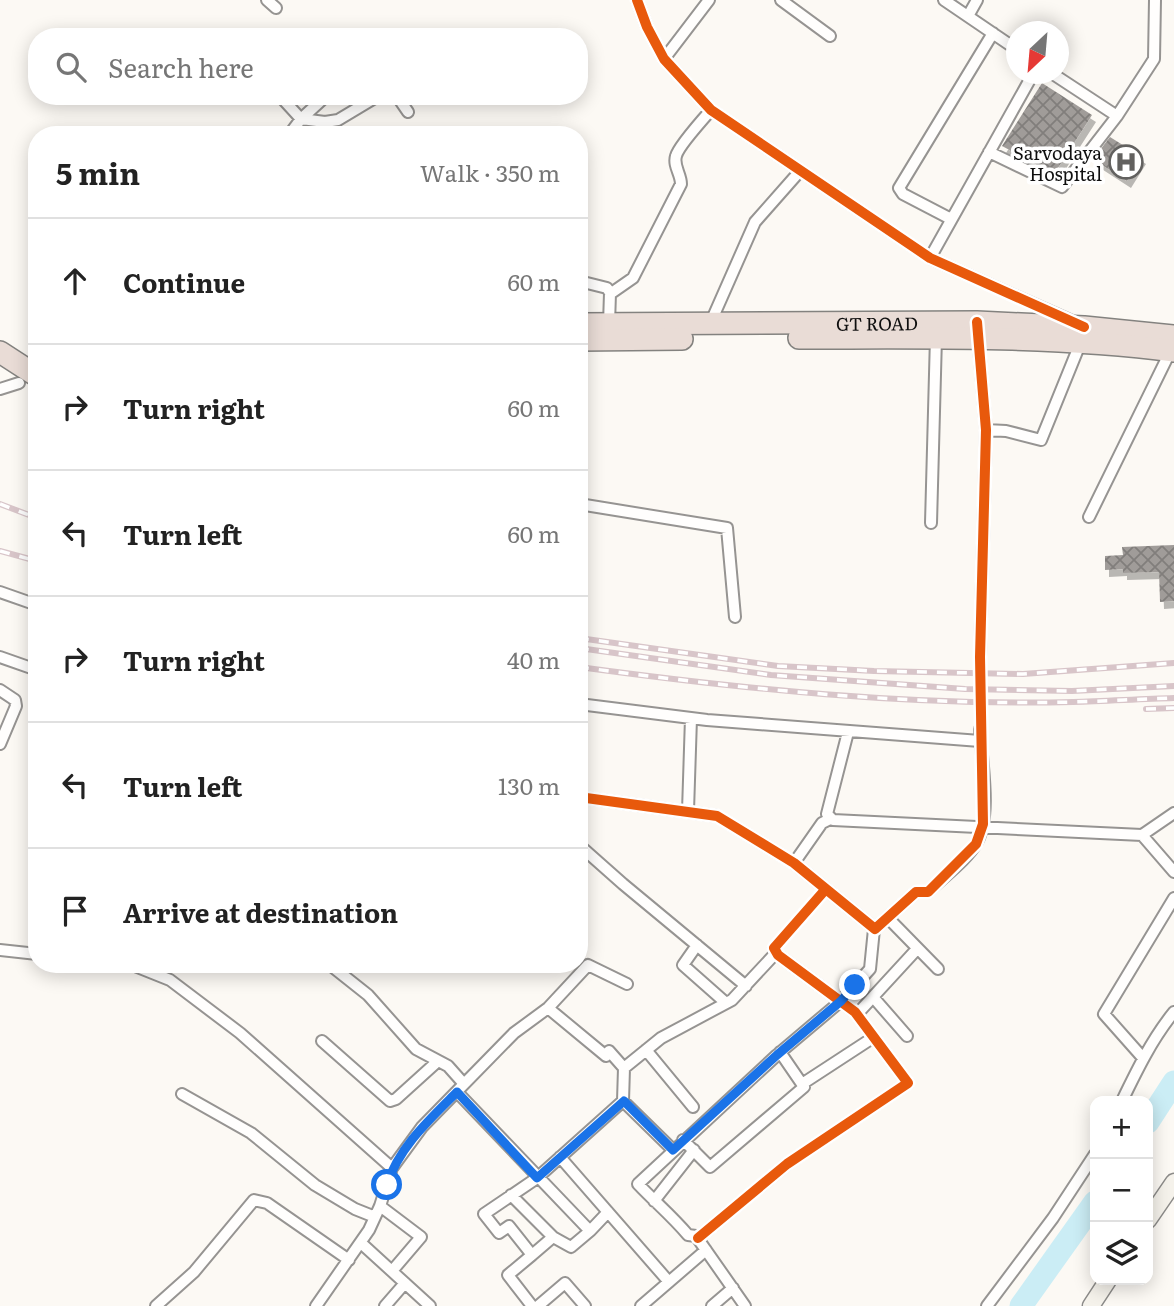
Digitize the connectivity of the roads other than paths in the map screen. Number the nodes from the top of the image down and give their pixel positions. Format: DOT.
graph roads {
  1 [pos="637,0"];
  2 [pos="709,0"];
  3 [pos="781,0"];
  4 [pos="944,0"];
  5 [pos="977,0"];
  6 [pos="1155,0"];
  7 [pos="968,16"];
  8 [pos="993,33"];
  9 [pos="830,36"];
  10 [pos="1006,42"];
  11 [pos="664,59"];
  12 [pos="1027,84"];
  13 [pos="1068,84"];
  14 [pos="288,105"];
  15 [pos="316,105"];
  16 [pos="363,105"];
  17 [pos="403,105"];
  18 [pos="710,110"];
  19 [pos="408,112"];
  20 [pos="1117,116"];
  21 [pos="301,119"];
  22 [pos="296,126"];
  23 [pos="989,152"];
  24 [pos="800,171"];
  25 [pos="951,219"];
  26 [pos="930,258"];
  27 [pos="588,282"];
  28 [pos="610,294"];
  29 [pos="588,324"];
  30 [pos="609,324"];
  31 [pos="709,325"];
  32 [pos="936,330"];
  33 [pos="978,330"];
  34 [pos="802,331"];
  35 [pos="1082,335"];
  36 [pos="588,341"];
  37 [pos="1173,346"];
  38 [pos="0,352"];
  39 [pos="0,369"];
  40 [pos="23,384"];
  41 [pos="986,429"];
  42 [pos="588,505"];
  43 [pos="1088,517"];
  44 [pos="930,523"];
  45 [pos="0,592"];
  46 [pos="28,602"];
  47 [pos="735,617"];
  48 [pos="0,657"];
  49 [pos="980,657"];
  50 [pos="28,667"];
  51 [pos="0,690"];
  52 [pos="588,705"];
  53 [pos="691,718"];
  54 [pos="980,729"];
  55 [pos="848,732"];
  56 [pos="980,741"];
  57 [pos="0,744"];
  58 [pos="588,798"];
  59 [pos="688,811"];
  60 [pos="1174,813"];
  61 [pos="830,819"];
  62 [pos="982,829"];
  63 [pos="1142,835"];
  64 [pos="588,853"];
  65 [pos="794,863"];
  66 [pos="1174,872"];
  67 [pos="825,890"];
  68 [pos="1174,898"];
  69 [pos="888,918"];
  70 [pos="874,929"];
  71 [pos="697,945"];
  72 [pos="917,949"];
  73 [pos="0,950"];
  74 [pos="28,953"];
  75 [pos="778,955"];
  76 [pos="588,964"];
  77 [pos="938,969"];
  78 [pos="152,973"];
  79 [pos="340,973"];
  80 [pos="575,973"];
  81 [pos="627,984"];
  82 [pos="746,986"];
  83 [pos="873,997"];
  84 [pos="841,1001"];
  85 [pos="726,1003"];
  86 [pos="548,1008"];
  87 [pos="855,1012"];
  88 [pos="1174,1012"];
  89 [pos="907,1035"];
  90 [pos="874,1037"];
  91 [pos="321,1041"];
  92 [pos="646,1050"];
  93 [pos="780,1052"];
  94 [pos="1143,1058"];
  95 [pos="438,1060"];
  96 [pos="624,1068"];
  97 [pos="802,1084"];
  98 [pos="460,1088"];
  99 [pos="182,1094"];
  100 [pos="1124,1096"];
  101 [pos="624,1101"];
  102 [pos="693,1107"];
  103 [pos="683,1140"];
  104 [pos="673,1150"];
  105 [pos="694,1150"];
  106 [pos="560,1157"];
  107 [pos="1092,1159"];
  108 [pos="392,1168"];
  109 [pos="537,1178"];
  110 [pos="1174,1182"];
  111 [pos="511,1195"];
  112 [pos="654,1201"];
  113 [pos="380,1206"];
  114 [pos="608,1212"];
  115 [pos="1153,1213"];
  116 [pos="375,1217"];
  117 [pos="590,1231"];
  118 [pos="552,1237"];
  119 [pos="698,1238"];
  120 [pos="361,1242"];
  121 [pos="706,1250"];
  122 [pos="532,1255"];
  123 [pos="349,1260"];
  124 [pos="392,1271"];
  125 [pos="668,1282"];
  126 [pos="405,1283"];
  127 [pos="1105,1285"];
  128 [pos="733,1288"];
  129 [pos="318,1305"];
  130 [pos="156,1306"];
  131 [pos="385,1306"];
  132 [pos="430,1306"];
  133 [pos="532,1306"];
  134 [pos="538,1306"];
  135 [pos="585,1306"];
  136 [pos="641,1306"];
  137 [pos="712,1306"];
  138 [pos="745,1306"];
  139 [pos="987,1306"];
  140 [pos="1091,1306"];
  1 -- 11 [label="street"];
  2 -- 11 [label="street"];
  3 -- 9 [label="street"];
  4 -- 7 [label="street"];
  5 -- 7 [label="street"];
  6 -- 20 [label="street"];
  7 -- 8 [label="street"];
  8 -- 10 [label="street"];
  8 -- 25 [label="street"];
  11 -- 18 [label="street"];
  12 -- 23 [label="street"];
  13 -- 20 [label="street"];
  14 -- 21 [label="street"];
  15 -- 21 [label="street"];
  16 -- 21 [label="street"];
  17 -- 19 [label="street"];
  18 -- 24 [label="street"];
  18 -- 28 [label="street"];
  20 -- 23 [label="street"];
  21 -- 22 [label="street"];
  23 -- 25 [label="street"];
  24 -- 26 [label="street"];
  24 -- 31 [label="street"];
  25 -- 26 [label="street"];
  26 -- 35 [label="street"];
  27 -- 28 [label="street"];
  28 -- 30 [label="street"];
  29 -- 30 [label="highway, GT ROAD"];
  30 -- 31 [label="highway, GT ROAD"];
  31 -- 34 [label="highway, GT ROAD"];
  32 -- 33 [label="highway, GT ROAD"];
  32 -- 34 [label="highway, GT ROAD"];
  32 -- 44 [label="street"];
  33 -- 35 [label="highway, GT ROAD"];
  33 -- 41 [label="street"];
  34 -- 36 [label="highway, GT ROAD"];
  35 -- 37 [label="highway, GT ROAD"];
  35 -- 41 [label="street"];
  37 -- 43 [label="street"];
  38 -- 40 [label="highway"];
  39 -- 40 [label="highway"];
  41 -- 49 [label="street"];
  42 -- 47 [label="street"];
  45 -- 46 [label="street"];
  48 -- 50 [label="street"];
  51 -- 57 [label="street"];
  52 -- 53 [label="street"];
  53 -- 55 [label="street"];
  53 -- 59 [label="street"];
  54 -- 56 [label="street"];
  55 -- 56 [label="street"];
  55 -- 61 [label="street"];
  56 -- 62 [label="street"];
  58 -- 59 [label="street"];
  59 -- 65 [label="street"];
  60 -- 63 [label="street"];
  61 -- 62 [label="street"];
  61 -- 65 [label="street"];
  62 -- 63 [label="street"];
  62 -- 69 [label="street"];
  63 -- 66 [label="street"];
  64 -- 71 [label="street"];
  65 -- 67 [label="street"];
  67 -- 70 [label="street"];
  67 -- 75 [label="street"];
  68 -- 94 [label="street"];
  69 -- 70 [label="street"];
  69 -- 72 [label="street"];
  70 -- 84 [label="street"];
  71 -- 82 [label="street"];
  71 -- 85 [label="street"];
  72 -- 77 [label="street"];
  72 -- 83 [label="street"];
  73 -- 74 [label="street"];
  75 -- 82 [label="street"];
  75 -- 84 [label="street"];
  76 -- 81 [label="street"];
  78 -- 108 [label="street"];
  79 -- 95 [label="street"];
  80 -- 86 [label="street"];
  82 -- 85 [label="street"];
  83 -- 87 [label="street"];
  83 -- 89 [label="street"];
  84 -- 87 [label="street"];
  84 -- 93 [label="street"];
  85 -- 92 [label="street"];
  86 -- 96 [label="street"];
  86 -- 98 [label="street"];
  87 -- 90 [label="street"];
  88 -- 94 [label="street"];
  90 -- 97 [label="street"];
  90 -- 119 [label="street"];
  91 -- 95 [label="street"];
  92 -- 96 [label="street"];
  92 -- 102 [label="street"];
  93 -- 97 [label="street"];
  93 -- 103 [label="street"];
  94 -- 100 [label="street"];
  95 -- 98 [label="street"];
  96 -- 101 [label="street"];
  97 -- 105 [label="street"];
  98 -- 108 [label="street"];
  98 -- 109 [label="street"];
  99 -- 116 [label="street"];
  101 -- 104 [label="street"];
  101 -- 106 [label="street"];
  103 -- 104 [label="street"];
  103 -- 105 [label="street"];
  104 -- 112 [label="street"];
  105 -- 112 [label="street"];
  106 -- 109 [label="street"];
  106 -- 114 [label="street"];
  107 -- 139 [label="street"];
  108 -- 113 [label="street"];
  109 -- 111 [label="street"];
  109 -- 117 [label="street"];
  110 -- 115 [label="street"];
  111 -- 118 [label="street"];
  111 -- 122 [label="street"];
  112 -- 119 [label="street"];
  113 -- 116 [label="street"];
  113 -- 124 [label="street"];
  114 -- 117 [label="street"];
  114 -- 125 [label="street"];
  116 -- 120 [label="street"];
  117 -- 118 [label="street"];
  118 -- 122 [label="street"];
  119 -- 121 [label="street"];
  120 -- 123 [label="street"];
  120 -- 124 [label="street"];
  121 -- 125 [label="street"];
  121 -- 128 [label="street"];
  122 -- 133 [label="street"];
  123 -- 129 [label="street"];
  123 -- 130 [label="street"];
  124 -- 126 [label="street"];
  125 -- 136 [label="street"];
  126 -- 131 [label="street"];
  126 -- 132 [label="street"];
  127 -- 140 [label="street"];
  128 -- 137 [label="street"];
  128 -- 138 [label="street"];
  134 -- 135 [label="street"];
}
